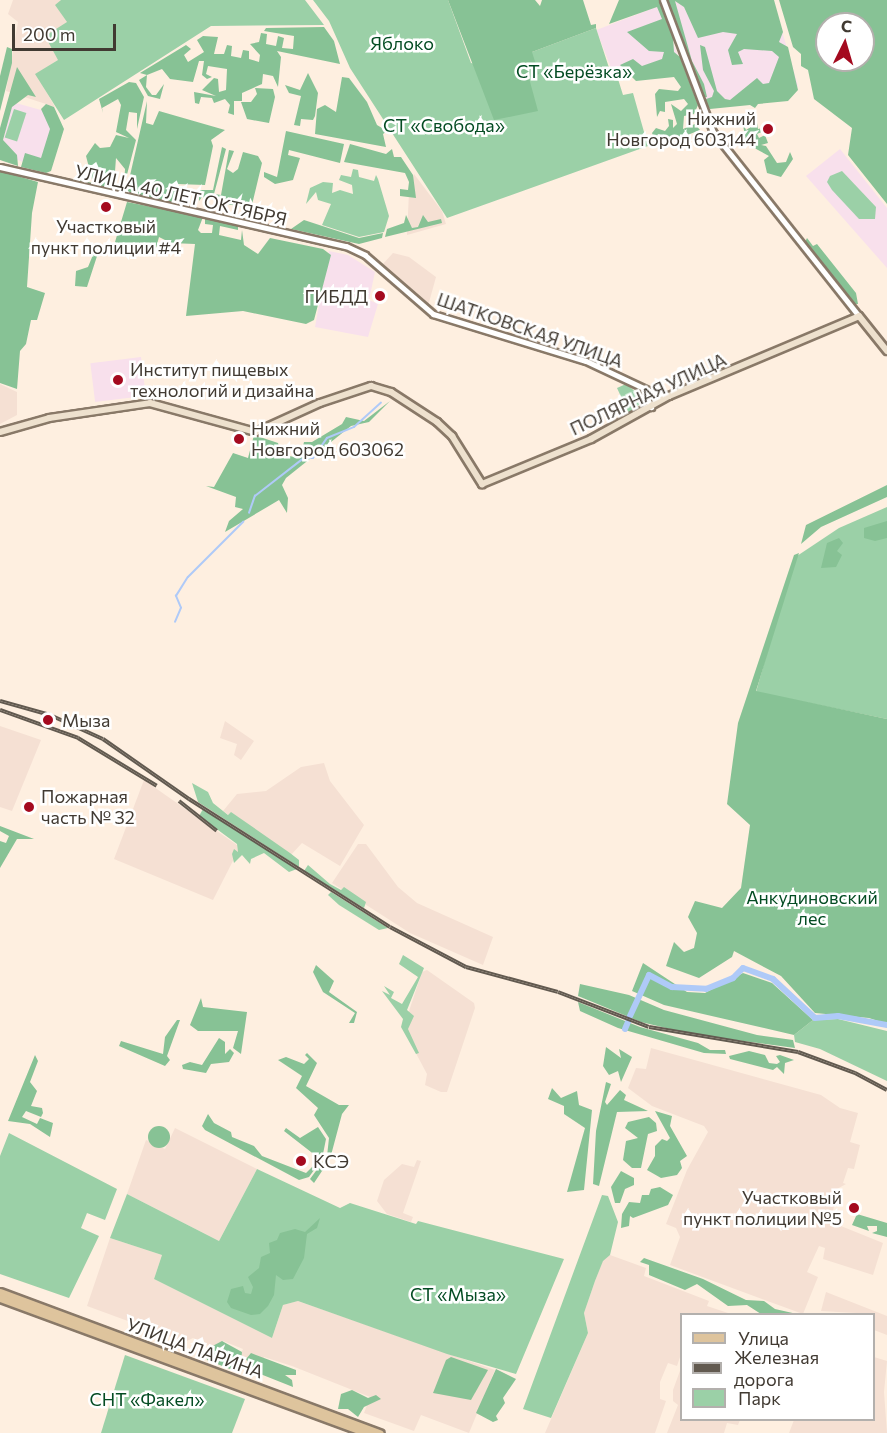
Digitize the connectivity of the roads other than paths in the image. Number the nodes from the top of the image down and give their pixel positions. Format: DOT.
graph roads {
  1 [pos="663,0"];
  2 [pos="0,166"];
  3 [pos="356,250"];
  4 [pos="858,316"];
  5 [pos="887,351"];
  6 [pos="642,387"];
  7 [pos="669,396"];
  8 [pos="651,407"];
  9 [pos="0,432"];
  10 [pos="0,1292"];
  11 [pos="0,1298"];
  12 [pos="366,1433"];
  13 [pos="380,1433"];
  1 -- 4 [label="street"];
  2 -- 3 [label="street, УЛИЦА 40 ЛЕТ ОКТЯБРЯ"];
  3 -- 6 [label="street, ШАТКОВСКАЯ УЛИЦА"];
  4 -- 5 [label="main road"];
  4 -- 7 [label="main road, ПОЛЯРНАЯ УЛИЦА"];
  6 -- 7 [label="street"];
  6 -- 8 [label="street"];
  7 -- 8 [label="main road, ПОЛЯРНАЯ УЛИЦА"];
  8 -- 9 [label="main road, ПОЛЯРНАЯ УЛИЦА"];
  10 -- 13 [label="main road, УЛИЦА ЛАРИНА"];
  11 -- 12 [label="main road, УЛИЦА ЛАРИНА"];
}
